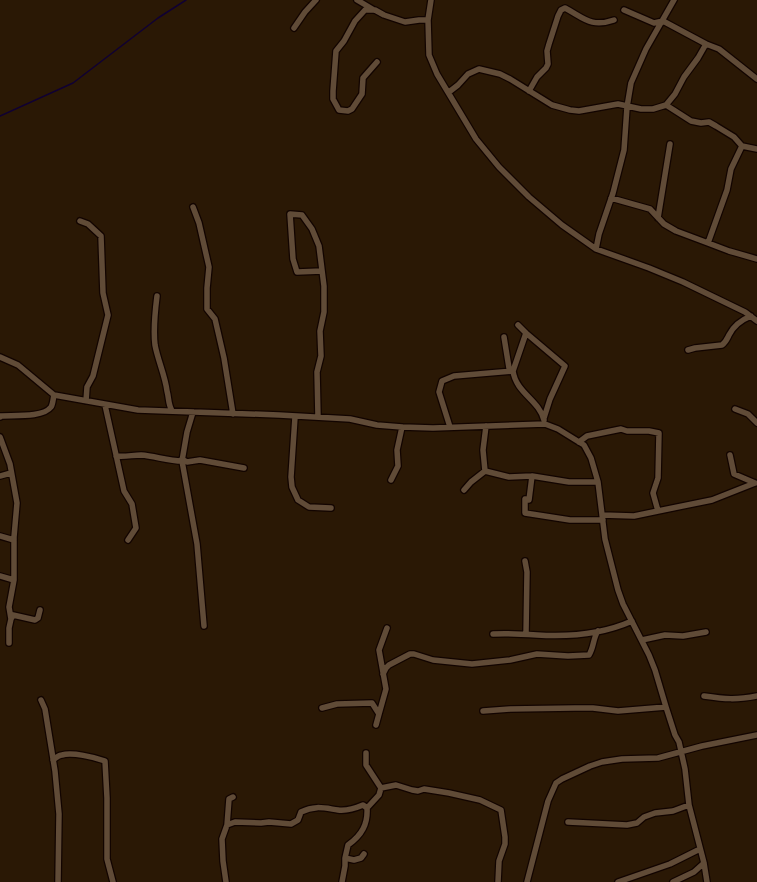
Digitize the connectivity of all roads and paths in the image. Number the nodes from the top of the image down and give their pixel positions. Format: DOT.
graph roads {
  1 [pos="316,0"];
  2 [pos="357,0"];
  3 [pos="431,0"];
  4 [pos="674,0"];
  5 [pos="375,10"];
  6 [pos="624,10"];
  7 [pos="428,20"];
  8 [pos="614,20"];
  9 [pos="663,21"];
  10 [pos="294,28"];
  11 [pos="706,44"];
  12 [pos="377,62"];
  13 [pos="757,79"];
  14 [pos="529,91"];
  15 [pos="449,92"];
  16 [pos="666,105"];
  17 [pos="627,107"];
  18 [pos="670,144"];
  19 [pos="742,146"];
  20 [pos="757,150"];
  21 [pos="611,198"];
  22 [pos="192,207"];
  23 [pos="658,218"];
  24 [pos="80,221"];
  25 [pos="708,243"];
  26 [pos="596,249"];
  27 [pos="757,259"];
  28 [pos="322,271"];
  29 [pos="156,296"];
  30 [pos="750,316"];
  31 [pos="757,320"];
  32 [pos="518,324"];
  33 [pos="526,333"];
  34 [pos="504,336"];
  35 [pos="688,350"];
  36 [pos="0,357"];
  37 [pos="513,371"];
  38 [pos="54,395"];
  39 [pos="86,402"];
  40 [pos="105,405"];
  41 [pos="736,409"];
  42 [pos="172,411"];
  43 [pos="193,412"];
  44 [pos="233,414"];
  45 [pos="0,417"];
  46 [pos="295,417"];
  47 [pos="318,417"];
  48 [pos="544,418"];
  49 [pos="757,423"];
  50 [pos="545,424"];
  51 [pos="486,426"];
  52 [pos="402,427"];
  53 [pos="450,427"];
  54 [pos="0,437"];
  55 [pos="579,442"];
  56 [pos="730,455"];
  57 [pos="116,456"];
  58 [pos="182,460"];
  59 [pos="244,468"];
  60 [pos="485,471"];
  61 [pos="11,473"];
  62 [pos="0,476"];
  63 [pos="532,476"];
  64 [pos="391,480"];
  65 [pos="598,482"];
  66 [pos="756,484"];
  67 [pos="464,490"];
  68 [pos="331,508"];
  69 [pos="658,512"];
  70 [pos="602,517"];
  71 [pos="0,536"];
  72 [pos="14,540"];
  73 [pos="128,540"];
  74 [pos="525,561"];
  75 [pos="0,576"];
  76 [pos="14,580"];
  77 [pos="40,610"];
  78 [pos="11,619"];
  79 [pos="632,621"];
  80 [pos="204,626"];
  81 [pos="387,628"];
  82 [pos="598,630"];
  83 [pos="706,632"];
  84 [pos="493,634"];
  85 [pos="526,634"];
  86 [pos="642,640"];
  87 [pos="9,643"];
  88 [pos="383,674"];
  89 [pos="704,696"];
  90 [pos="757,696"];
  91 [pos="42,700"];
  92 [pos="666,707"];
  93 [pos="322,708"];
  94 [pos="483,711"];
  95 [pos="379,714"];
  96 [pos="376,725"];
  97 [pos="757,735"];
  98 [pos="681,752"];
  99 [pos="366,753"];
  100 [pos="53,760"];
  101 [pos="381,788"];
  102 [pos="233,797"];
  103 [pos="689,805"];
  104 [pos="367,808"];
  105 [pos="568,822"];
  106 [pos="227,825"];
  107 [pos="700,849"];
  108 [pos="364,854"];
  109 [pos="345,858"];
  110 [pos="704,863"];
  111 [pos="58,882"];
  112 [pos="113,882"];
  113 [pos="226,882"];
  114 [pos="342,882"];
  115 [pos="498,882"];
  116 [pos="527,882"];
  117 [pos="618,882"];
  118 [pos="673,882"];
  119 [pos="707,882"];
  1 -- 10 [label="street"];
  2 -- 5 [label="street"];
  3 -- 7 [label="street"];
  4 -- 9 [label="street"];
  5 -- 7 [label="street"];
  5 -- 12 [label="street"];
  6 -- 9 [label="street"];
  7 -- 15 [label="street"];
  8 -- 14 [label="street"];
  9 -- 11 [label="street"];
  9 -- 17 [label="street"];
  11 -- 13 [label="street"];
  11 -- 16 [label="street"];
  14 -- 15 [label="street"];
  14 -- 17 [label="street"];
  15 -- 26 [label="street"];
  16 -- 17 [label="street"];
  16 -- 19 [label="street"];
  17 -- 21 [label="street"];
  18 -- 23 [label="street"];
  19 -- 20 [label="street"];
  19 -- 25 [label="street"];
  21 -- 23 [label="street"];
  21 -- 26 [label="street"];
  22 -- 44 [label="street"];
  23 -- 25 [label="street"];
  24 -- 39 [label="street"];
  25 -- 27 [label="street"];
  26 -- 30 [label="street"];
  28 -- 28 [label="street"];
  28 -- 47 [label="street"];
  29 -- 42 [label="street"];
  30 -- 31 [label="street"];
  30 -- 35 [label="street"];
  32 -- 33 [label="street"];
  33 -- 37 [label="street"];
  33 -- 48 [label="street"];
  34 -- 37 [label="street"];
  36 -- 38 [label="street"];
  37 -- 48 [label="street"];
  37 -- 53 [label="street"];
  38 -- 39 [label="street"];
  38 -- 45 [label="street"];
  39 -- 40 [label="street"];
  40 -- 42 [label="street"];
  40 -- 57 [label="street"];
  41 -- 49 [label="street"];
  42 -- 43 [label="street"];
  43 -- 44 [label="street"];
  43 -- 58 [label="street"];
  44 -- 46 [label="street"];
  46 -- 47 [label="street"];
  46 -- 68 [label="street"];
  47 -- 52 [label="street"];
  48 -- 50 [label="street"];
  50 -- 51 [label="street"];
  50 -- 55 [label="street"];
  51 -- 53 [label="street"];
  51 -- 60 [label="street"];
  52 -- 53 [label="street"];
  52 -- 64 [label="street"];
  54 -- 61 [label="street"];
  55 -- 65 [label="street"];
  55 -- 69 [label="street"];
  56 -- 66 [label="street"];
  57 -- 58 [label="street"];
  57 -- 73 [label="street"];
  58 -- 59 [label="street"];
  58 -- 80 [label="street"];
  60 -- 63 [label="street"];
  60 -- 67 [label="street"];
  61 -- 62 [label="street"];
  61 -- 72 [label="street"];
  63 -- 65 [label="street"];
  63 -- 70 [label="street"];
  65 -- 70 [label="street"];
  66 -- 69 [label="street"];
  69 -- 70 [label="street"];
  70 -- 79 [label="street"];
  71 -- 72 [label="street"];
  72 -- 76 [label="street"];
  74 -- 85 [label="street"];
  75 -- 76 [label="street"];
  76 -- 78 [label="street"];
  77 -- 78 [label="street"];
  78 -- 87 [label="street"];
  79 -- 82 [label="street"];
  79 -- 86 [label="street"];
  81 -- 88 [label="street"];
  82 -- 85 [label="street"];
  82 -- 88 [label="street"];
  83 -- 86 [label="street"];
  84 -- 85 [label="street"];
  86 -- 92 [label="street"];
  88 -- 95 [label="street"];
  89 -- 90 [label="street"];
  91 -- 100 [label="street"];
  92 -- 94 [label="street"];
  92 -- 98 [label="street"];
  93 -- 95 [label="street"];
  95 -- 96 [label="street"];
  97 -- 98 [label="street"];
  98 -- 103 [label="street"];
  98 -- 116 [label="street"];
  99 -- 101 [label="street"];
  100 -- 111 [label="street"];
  100 -- 112 [label="street"];
  101 -- 104 [label="street"];
  101 -- 115 [label="street"];
  102 -- 106 [label="street"];
  103 -- 105 [label="street"];
  103 -- 107 [label="street"];
  104 -- 106 [label="street"];
  104 -- 109 [label="street"];
  106 -- 113 [label="street"];
  107 -- 110 [label="street"];
  107 -- 117 [label="street"];
  108 -- 109 [label="street"];
  109 -- 114 [label="street"];
  110 -- 118 [label="street"];
  110 -- 119 [label="street"];
}
